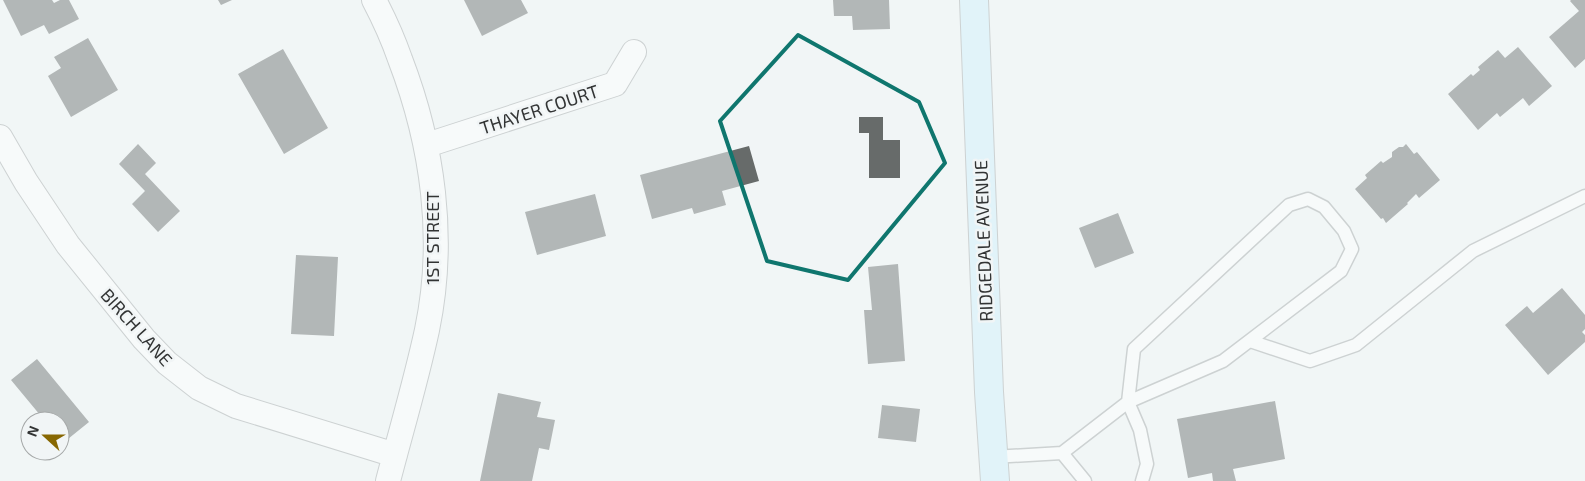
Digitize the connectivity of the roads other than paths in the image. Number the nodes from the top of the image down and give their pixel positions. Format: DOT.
graph roads {
  1 [pos="374,0"];
  2 [pos="974,0"];
  3 [pos="634,52"];
  4 [pos="0,137"];
  5 [pos="427,145"];
  6 [pos="1585,196"];
  7 [pos="1250,341"];
  8 [pos="1128,402"];
  9 [pos="1062,453"];
  10 [pos="395,454"];
  11 [pos="994,469"];
  12 [pos="388,481"];
  13 [pos="1084,481"];
  14 [pos="1142,481"];
  1 -- 5 [label="street, 1ST STREET"];
  2 -- 11 [label="main road, RIDGEDALE AVENUE"];
  3 -- 5 [label="street, THAYER COURT"];
  4 -- 10 [label="street, BIRCH LANE"];
  5 -- 10 [label="street, 1ST STREET"];
  6 -- 7 [label="lane"];
  7 -- 8 [label="lane"];
  7 -- 8 [label="lane"];
  8 -- 9 [label="lane"];
  8 -- 14 [label="lane"];
  9 -- 11 [label="lane"];
  9 -- 13 [label="lane"];
  10 -- 12 [label="street, 1ST STREET"];
}
